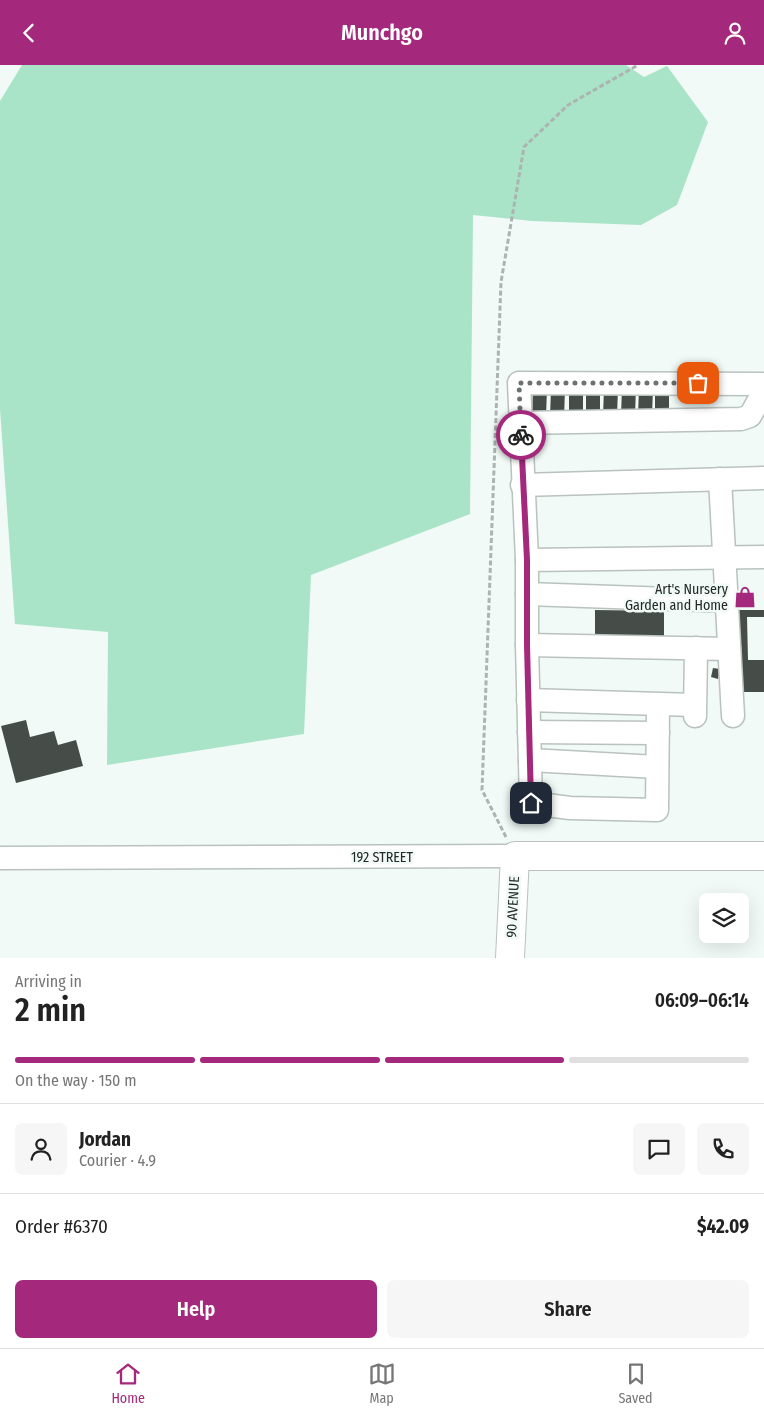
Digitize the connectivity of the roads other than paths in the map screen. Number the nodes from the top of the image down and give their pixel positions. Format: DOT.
graph roads {
  1 [pos="764,384"];
  2 [pos="764,391"];
  3 [pos="520,423"];
  4 [pos="764,478"];
  5 [pos="720,479"];
  6 [pos="522,485"];
  7 [pos="764,557"];
  8 [pos="724,558"];
  9 [pos="527,560"];
  10 [pos="527,594"];
  11 [pos="727,601"];
  12 [pos="527,645"];
  13 [pos="696,648"];
  14 [pos="729,649"];
  15 [pos="528,700"];
  16 [pos="658,705"];
  17 [pos="733,716"];
  18 [pos="529,732"];
  19 [pos="658,733"];
  20 [pos="530,761"];
  21 [pos="657,767"];
  22 [pos="516,856"];
  23 [pos="764,856"];
  24 [pos="0,858"];
  25 [pos="510,958"];
  1 -- 3 [label="street"];
  2 -- 3 [label="street"];
  3 -- 6 [label="street"];
  4 -- 5 [label="street"];
  5 -- 6 [label="street"];
  5 -- 8 [label="street"];
  6 -- 9 [label="street"];
  7 -- 8 [label="street"];
  8 -- 9 [label="street"];
  8 -- 11 [label="street"];
  9 -- 10 [label="street"];
  10 -- 11 [label="street"];
  10 -- 12 [label="street"];
  11 -- 14 [label="street"];
  12 -- 13 [label="street"];
  12 -- 15 [label="street"];
  13 -- 14 [label="street"];
  13 -- 16 [label="street"];
  14 -- 17 [label="street"];
  15 -- 16 [label="street"];
  15 -- 18 [label="street"];
  16 -- 19 [label="street"];
  18 -- 19 [label="street"];
  18 -- 20 [label="street"];
  19 -- 21 [label="street"];
  20 -- 21 [label="street"];
  20 -- 21 [label="street"];
  22 -- 23 [label="main road, 192 STREET"];
  22 -- 24 [label="street, 192 STREET"];
  22 -- 25 [label="main road, 90 AVENUE"];
}
